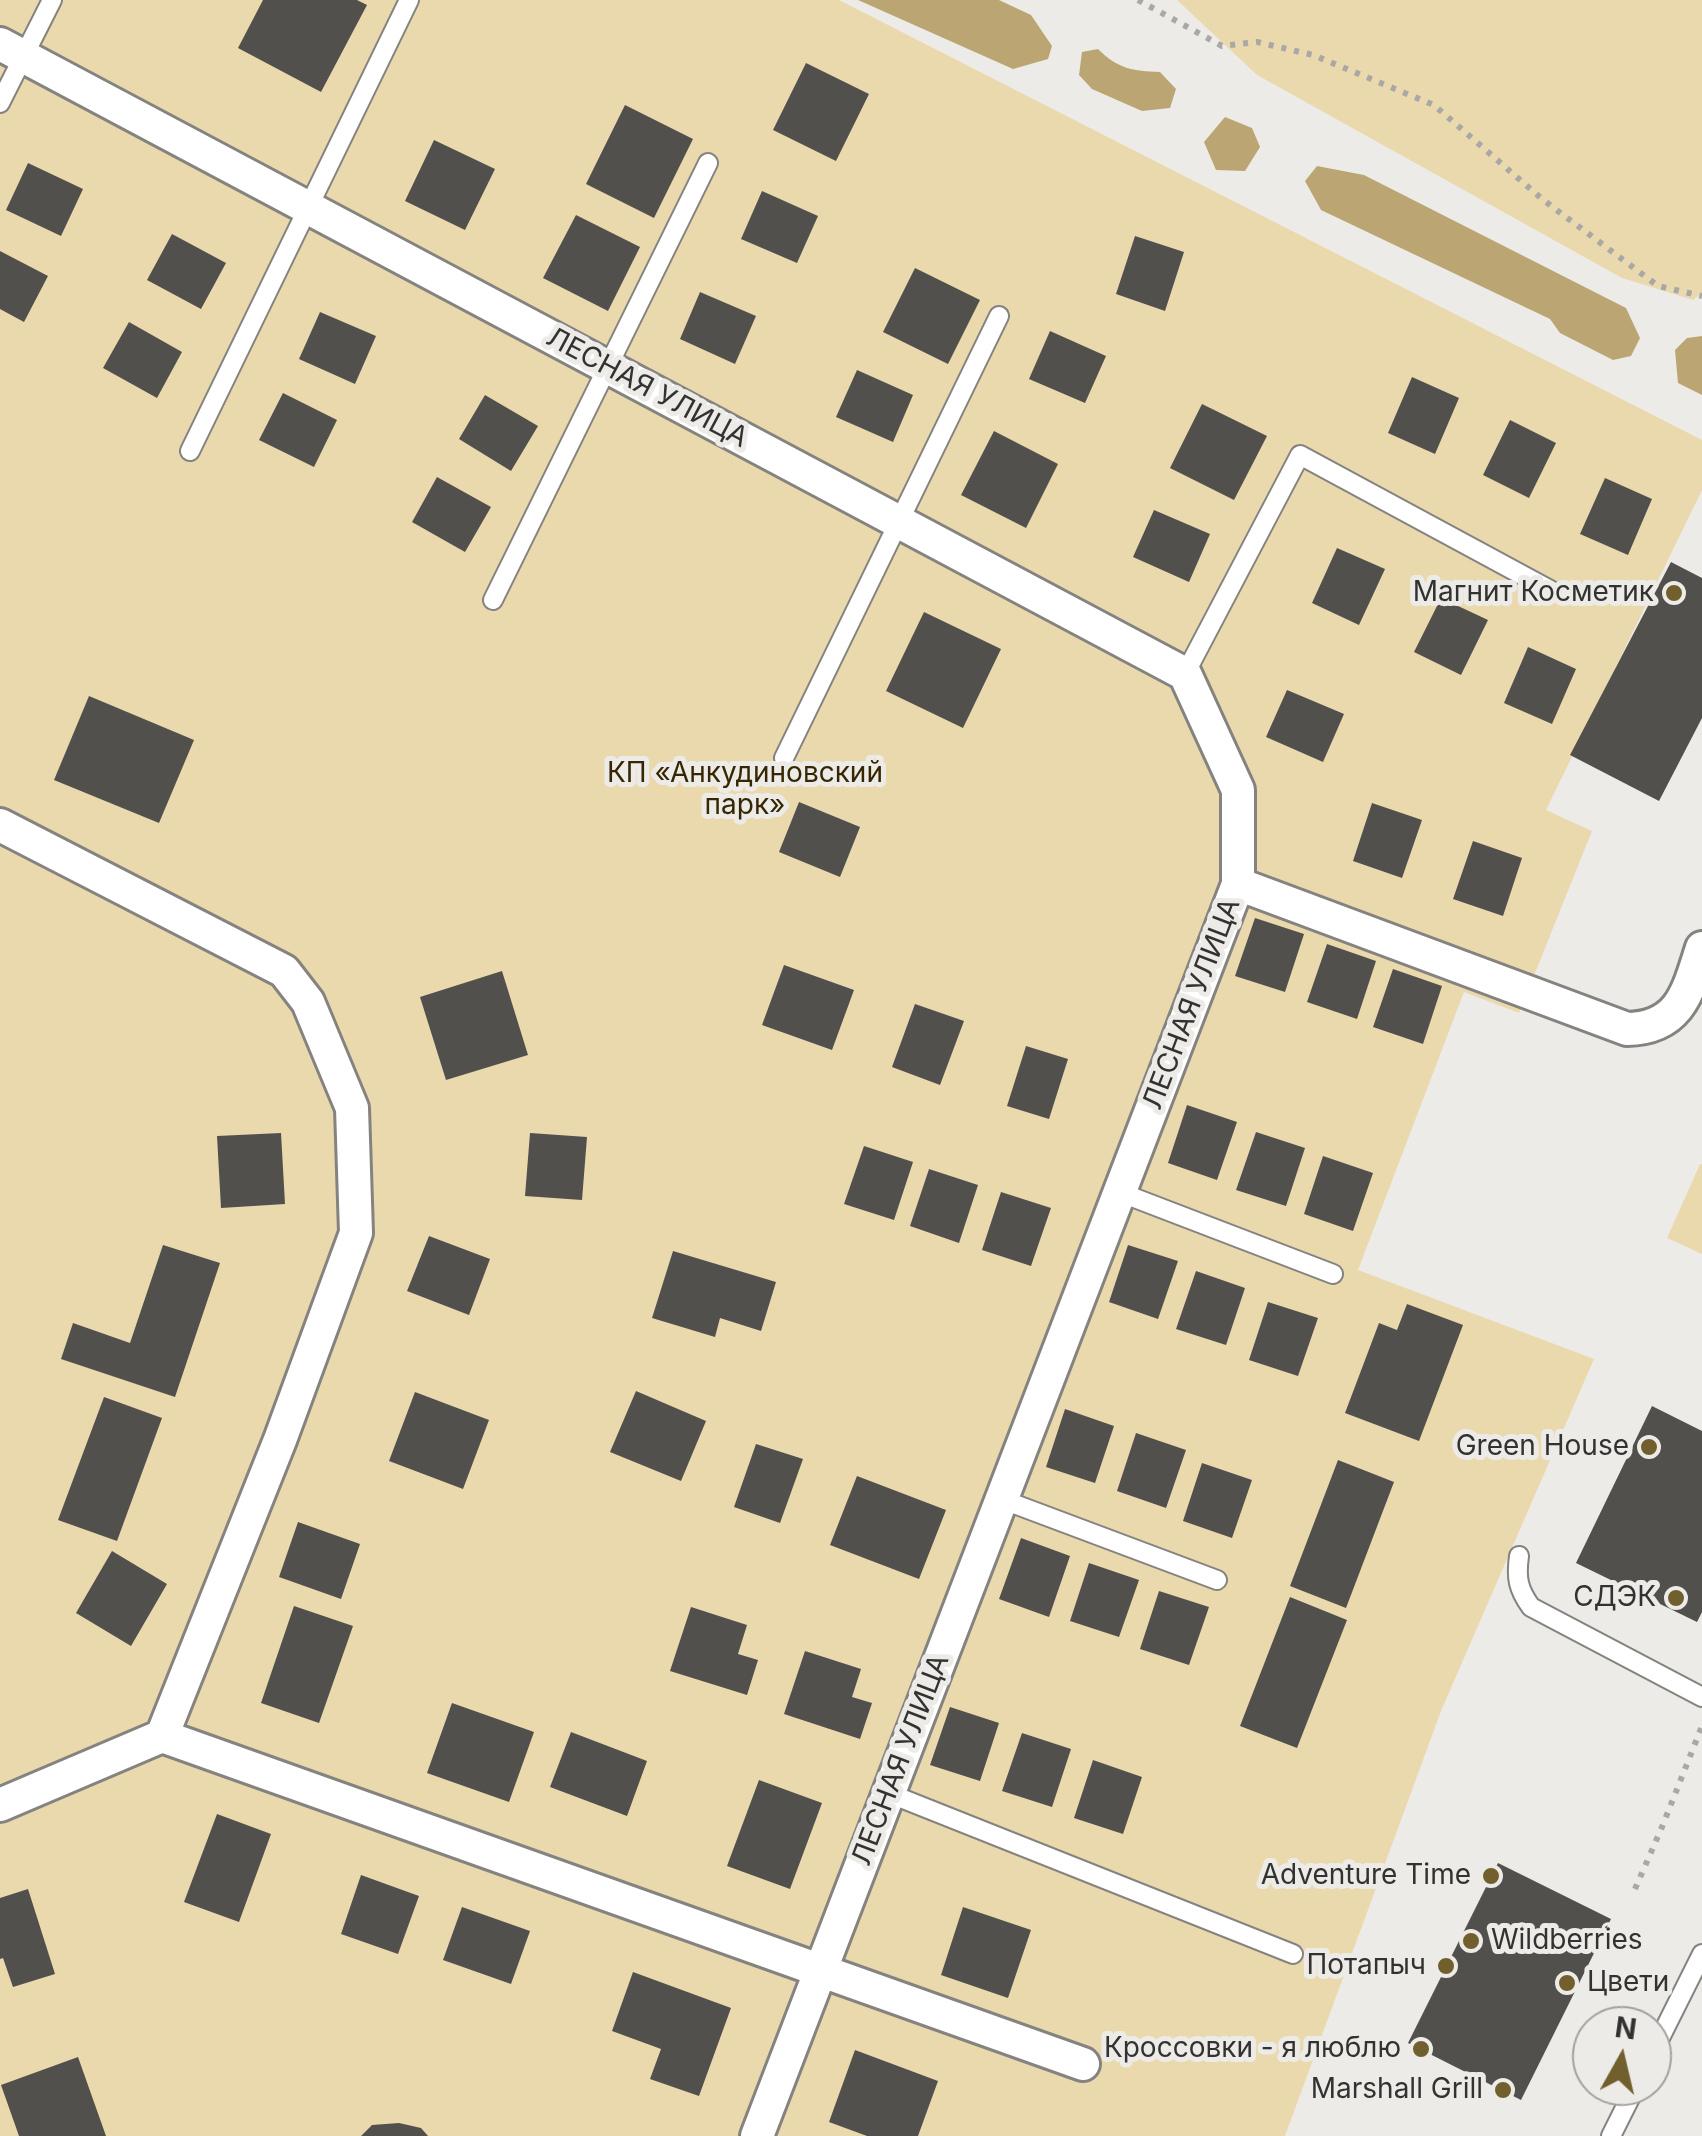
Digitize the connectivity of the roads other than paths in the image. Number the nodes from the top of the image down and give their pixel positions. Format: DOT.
graph roads {
  1 [pos="52,0"];
  2 [pos="409,0"];
  3 [pos="12,50"];
  4 [pos="0,104"];
  5 [pos="708,163"];
  6 [pos="308,208"];
  7 [pos="999,316"];
  8 [pos="608,368"];
  9 [pos="190,451"];
  10 [pos="899,522"];
  11 [pos="1550,590"];
  12 [pos="493,600"];
  13 [pos="1185,674"];
  14 [pos="784,758"];
  15 [pos="0,824"];
  16 [pos="1238,884"];
  17 [pos="1702,948"];
  18 [pos="1120,1192"];
  19 [pos="1333,1274"];
  20 [pos="1001,1499"];
  21 [pos="1519,1556"];
  22 [pos="1218,1580"];
  23 [pos="1702,1696"];
  24 [pos="162,1736"];
  25 [pos="888,1793"];
  26 [pos="0,1805"];
  27 [pos="1293,1954"];
  28 [pos="1702,1954"];
  29 [pos="819,1972"];
  30 [pos="1672,2014"];
  31 [pos="1082,2064"];
  32 [pos="1626,2106"];
  33 [pos="757,2136"];
  34 [pos="1611,2136"];
  1 -- 3 [label="lane"];
  2 -- 6 [label="lane"];
  3 -- 4 [label="lane"];
  3 -- 6 [label="street, ЛЕСНАЯ УЛИЦА"];
  5 -- 8 [label="lane"];
  6 -- 8 [label="street, ЛЕСНАЯ УЛИЦА"];
  6 -- 9 [label="lane"];
  7 -- 10 [label="lane"];
  8 -- 10 [label="street, ЛЕСНАЯ УЛИЦА"];
  8 -- 12 [label="lane"];
  10 -- 13 [label="street, ЛЕСНАЯ УЛИЦА"];
  10 -- 14 [label="lane"];
  11 -- 13 [label="lane"];
  13 -- 16 [label="street, ЛЕСНАЯ УЛИЦА"];
  15 -- 24 [label="street"];
  16 -- 17 [label="street"];
  16 -- 18 [label="street, ЛЕСНАЯ УЛИЦА"];
  18 -- 19 [label="lane"];
  18 -- 20 [label="street, ЛЕСНАЯ УЛИЦА"];
  20 -- 22 [label="lane"];
  20 -- 25 [label="street, ЛЕСНАЯ УЛИЦА"];
  21 -- 23 [label="lane"];
  24 -- 26 [label="street"];
  24 -- 29 [label="street"];
  25 -- 27 [label="lane"];
  25 -- 29 [label="street, ЛЕСНАЯ УЛИЦА"];
  28 -- 30 [label="lane"];
  29 -- 31 [label="street"];
  29 -- 33 [label="street, ЛЕСНАЯ УЛИЦА"];
  32 -- 34 [label="lane"];
}
